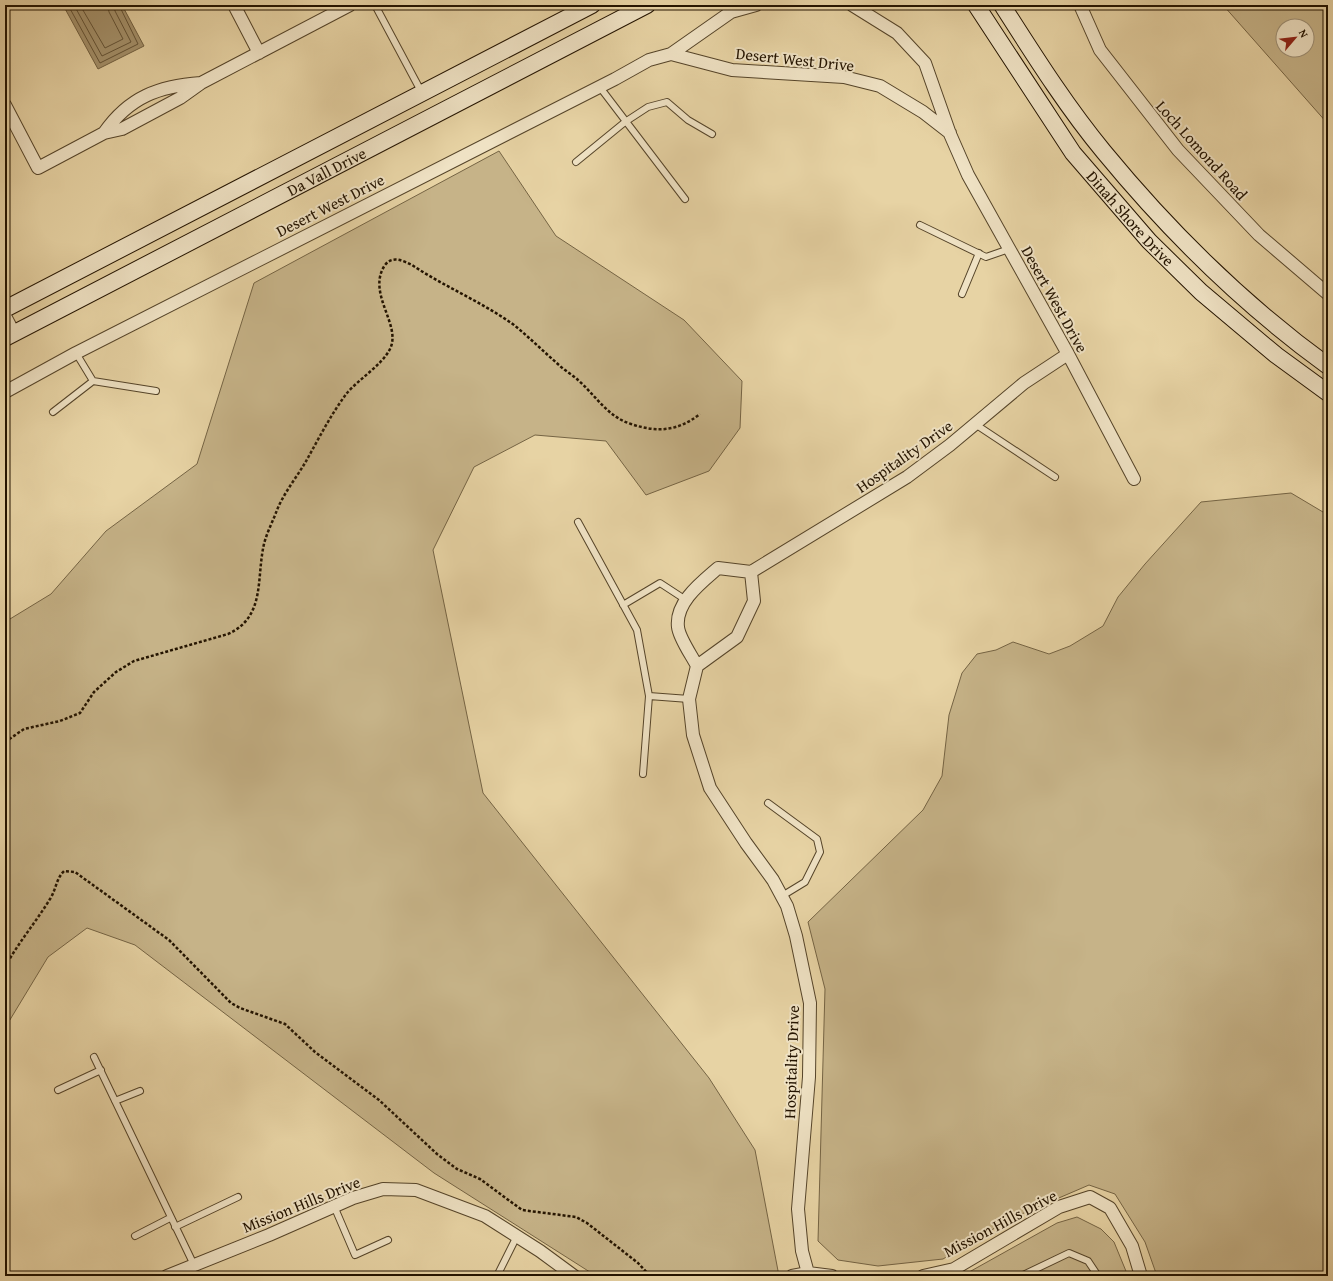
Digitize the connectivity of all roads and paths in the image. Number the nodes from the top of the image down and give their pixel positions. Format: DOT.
graph roads {
  1 [pos="234,5"];
  2 [pos="350,5"];
  3 [pos="376,5"];
  4 [pos="592,5"];
  5 [pos="647,5"];
  6 [pos="756,5"];
  7 [pos="852,5"];
  8 [pos="976,5"];
  9 [pos="1002,5"];
  10 [pos="1080,5"];
  11 [pos="259,53"];
  12 [pos="671,54"];
  13 [pos="201,83"];
  14 [pos="599,86"];
  15 [pos="422,93"];
  16 [pos="5,106"];
  17 [pos="625,122"];
  18 [pos="104,133"];
  19 [pos="712,134"];
  20 [pos="950,134"];
  21 [pos="576,162"];
  22 [pos="685,200"];
  23 [pos="920,225"];
  24 [pos="1009,249"];
  25 [pos="979,253"];
  26 [pos="962,294"];
  27 [pos="1328,294"];
  28 [pos="5,309"];
  29 [pos="5,316"];
  30 [pos="9,336"];
  31 [pos="76,353"];
  32 [pos="1068,354"];
  33 [pos="1328,366"];
  34 [pos="93,381"];
  35 [pos="156,391"];
  36 [pos="5,392"];
  37 [pos="1328,393"];
  38 [pos="53,412"];
  39 [pos="700,414"];
  40 [pos="975,424"];
  41 [pos="1055,477"];
  42 [pos="1134,479"];
  43 [pos="578,522"];
  44 [pos="751,572"];
  45 [pos="686,600"];
  46 [pos="623,605"];
  47 [pos="697,666"];
  48 [pos="649,696"];
  49 [pos="689,699"];
  50 [pos="5,742"];
  51 [pos="643,774"];
  52 [pos="768,803"];
  53 [pos="782,896"];
  54 [pos="5,967"];
  55 [pos="94,1057"];
  56 [pos="101,1070"];
  57 [pos="58,1090"];
  58 [pos="140,1091"];
  59 [pos="115,1101"];
  60 [pos="238,1197"];
  61 [pos="334,1206"];
  62 [pos="170,1218"];
  63 [pos="175,1228"];
  64 [pos="135,1236"];
  65 [pos="517,1236"];
  66 [pos="388,1240"];
  67 [pos="194,1265"];
  68 [pos="808,1273"];
  69 [pos="167,1276"];
  70 [pos="498,1276"];
  71 [pos="574,1276"];
  72 [pos="650,1276"];
  73 [pos="792,1276"];
  74 [pos="832,1276"];
  75 [pos="923,1276"];
  76 [pos="1021,1276"];
  77 [pos="1098,1276"];
  78 [pos="1141,1276"];
  1 -- 11 [label="street"];
  2 -- 11 [label="street"];
  3 -- 15 [label="lane"];
  4 -- 15 [label="main road, Da Vall Drive"];
  5 -- 30 [label="main road, Da Vall Drive"];
  6 -- 12 [label="street, Desert West Drive"];
  7 -- 20 [label="street, Desert West Drive"];
  8 -- 37 [label="main road, Dinah Shore Drive"];
  9 -- 33 [label="main road, Dinah Shore Drive"];
  10 -- 27 [label="street, Loch Lomond Road"];
  11 -- 13 [label="street"];
  12 -- 14 [label="street, Desert West Drive"];
  12 -- 20 [label="street, Desert West Drive"];
  13 -- 18 [label="street"];
  13 -- 18 [label="street"];
  14 -- 17 [label="lane"];
  14 -- 31 [label="street, Desert West Drive"];
  15 -- 28 [label="main road, Da Vall Drive"];
  16 -- 18 [label="street"];
  17 -- 19 [label="lane"];
  17 -- 21 [label="lane"];
  17 -- 22 [label="lane"];
  20 -- 24 [label="street, Desert West Drive"];
  23 -- 25 [label="lane"];
  24 -- 25 [label="lane"];
  24 -- 32 [label="street, Desert West Drive"];
  25 -- 26 [label="lane"];
  29 -- 30 [label="street"];
  31 -- 34 [label="lane"];
  31 -- 36 [label="street, Desert West Drive"];
  32 -- 40 [label="street, Hospitality Drive"];
  32 -- 42 [label="street, Desert West Drive"];
  34 -- 35 [label="lane"];
  34 -- 38 [label="lane"];
  39 -- 50 [label="path"];
  40 -- 41 [label="lane"];
  40 -- 44 [label="street, Hospitality Drive"];
  43 -- 46 [label="lane"];
  44 -- 45 [label="street"];
  44 -- 47 [label="street"];
  45 -- 46 [label="lane"];
  45 -- 47 [label="street"];
  46 -- 48 [label="lane"];
  47 -- 49 [label="street, Hospitality Drive"];
  48 -- 49 [label="lane"];
  48 -- 51 [label="lane"];
  49 -- 53 [label="street, Hospitality Drive"];
  52 -- 53 [label="lane"];
  53 -- 68 [label="street, Hospitality Drive"];
  54 -- 72 [label="path"];
  55 -- 56 [label="lane"];
  56 -- 57 [label="lane"];
  56 -- 59 [label="lane"];
  58 -- 59 [label="lane"];
  59 -- 62 [label="lane"];
  60 -- 63 [label="lane"];
  61 -- 65 [label="street, Mission Hills Drive"];
  61 -- 66 [label="lane"];
  61 -- 67 [label="street, Mission Hills Drive"];
  62 -- 63 [label="lane"];
  62 -- 64 [label="lane"];
  63 -- 67 [label="lane"];
  65 -- 70 [label="lane"];
  65 -- 71 [label="street, Mission Hills Drive"];
  67 -- 69 [label="street, Mission Hills Drive"];
  68 -- 73 [label="street"];
  68 -- 74 [label="street"];
  75 -- 78 [label="street, Mission Hills Drive"];
  76 -- 77 [label="lane"];
}
